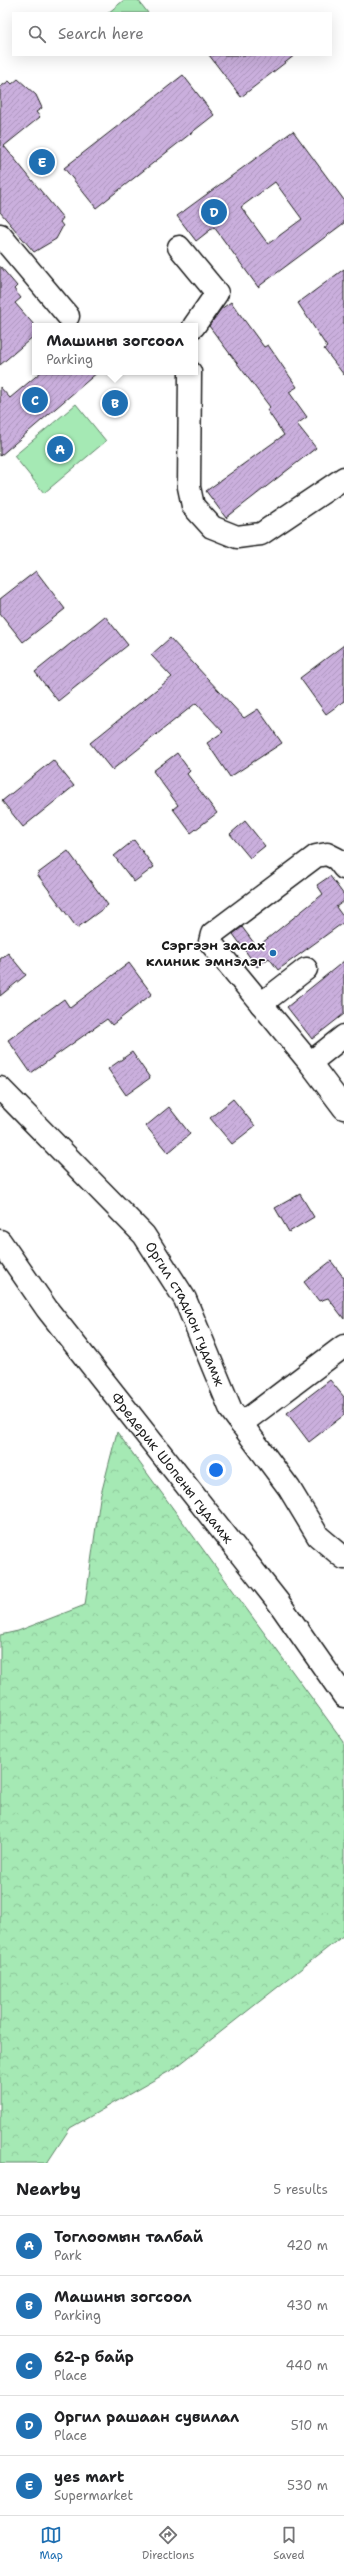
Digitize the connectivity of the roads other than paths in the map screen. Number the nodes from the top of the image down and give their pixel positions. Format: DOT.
graph roads {
  1 [pos="0,235"];
  2 [pos="179,247"];
  3 [pos="68,316"];
  4 [pos="196,323"];
  5 [pos="190,375"];
  6 [pos="344,478"];
  7 [pos="344,868"];
  8 [pos="306,970"];
  9 [pos="261,1004"];
  10 [pos="344,1036"];
  11 [pos="310,1063"];
  12 [pos="0,1088"];
  13 [pos="344,1108"];
  14 [pos="0,1241"];
  15 [pos="344,1346"];
  16 [pos="241,1424"];
  17 [pos="344,1558"];
  18 [pos="344,1696"];
  1 -- 3 [label="street"];
  2 -- 4 [label="street"];
  5 -- 6 [label="street"];
  7 -- 9 [label="street"];
  8 -- 9 [label="street"];
  9 -- 11 [label="street"];
  10 -- 11 [label="street"];
  11 -- 13 [label="street"];
  12 -- 16 [label="street, Оргил стадион гудамж"];
  14 -- 18 [label="street, Фредерик Шопены гудамж"];
  15 -- 16 [label="street"];
  16 -- 17 [label="street, Оргил стадион гудамж"];
}
